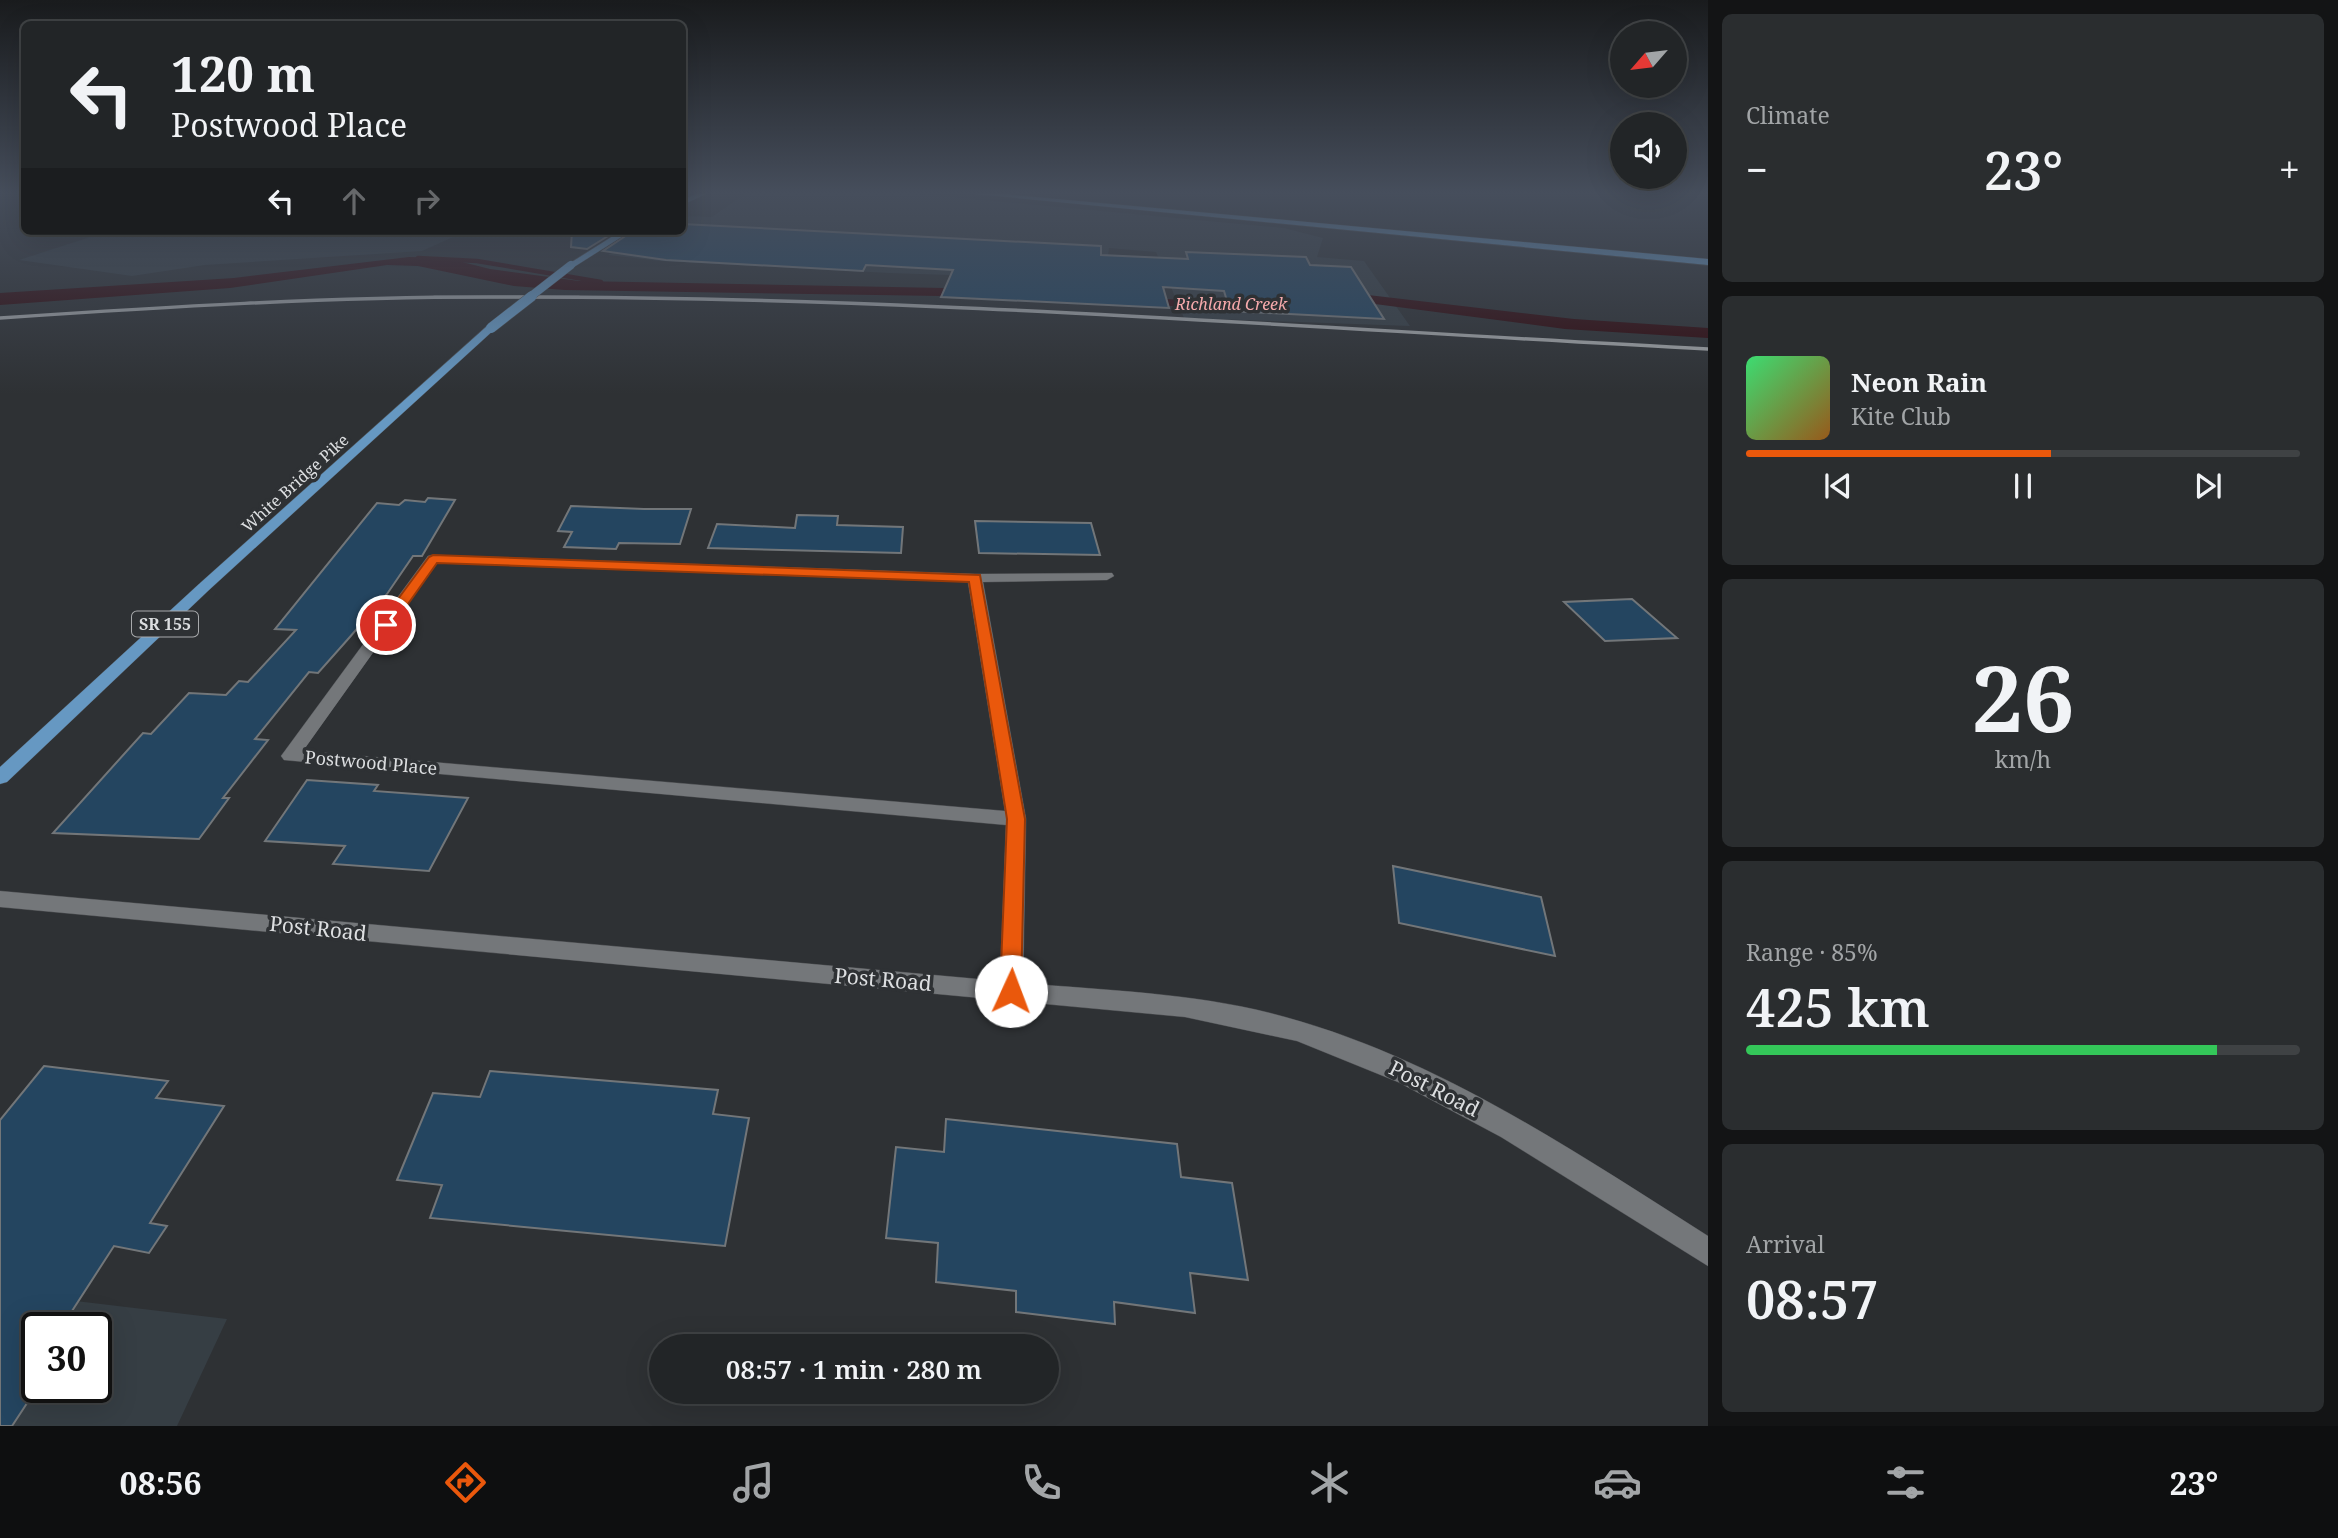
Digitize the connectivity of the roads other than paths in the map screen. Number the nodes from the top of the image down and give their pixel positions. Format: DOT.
graph roads {
  1 [pos="578,261"];
  2 [pos="1107,576"];
  3 [pos="975,578"];
  4 [pos="0,778"];
  5 [pos="1016,819"];
  6 [pos="0,899"];
  7 [pos="1011,991"];
  8 [pos="1708,1252"];
  1 -- 4 [label="main road, White Bridge Pike / SR 155, bridge"];
  2 -- 3 [label="street"];
  3 -- 5 [label="street"];
  3 -- 5 [label="street, Postwood Place"];
  5 -- 7 [label="street"];
  6 -- 7 [label="street, Post Road"];
  7 -- 8 [label="street, Post Road"];
}
